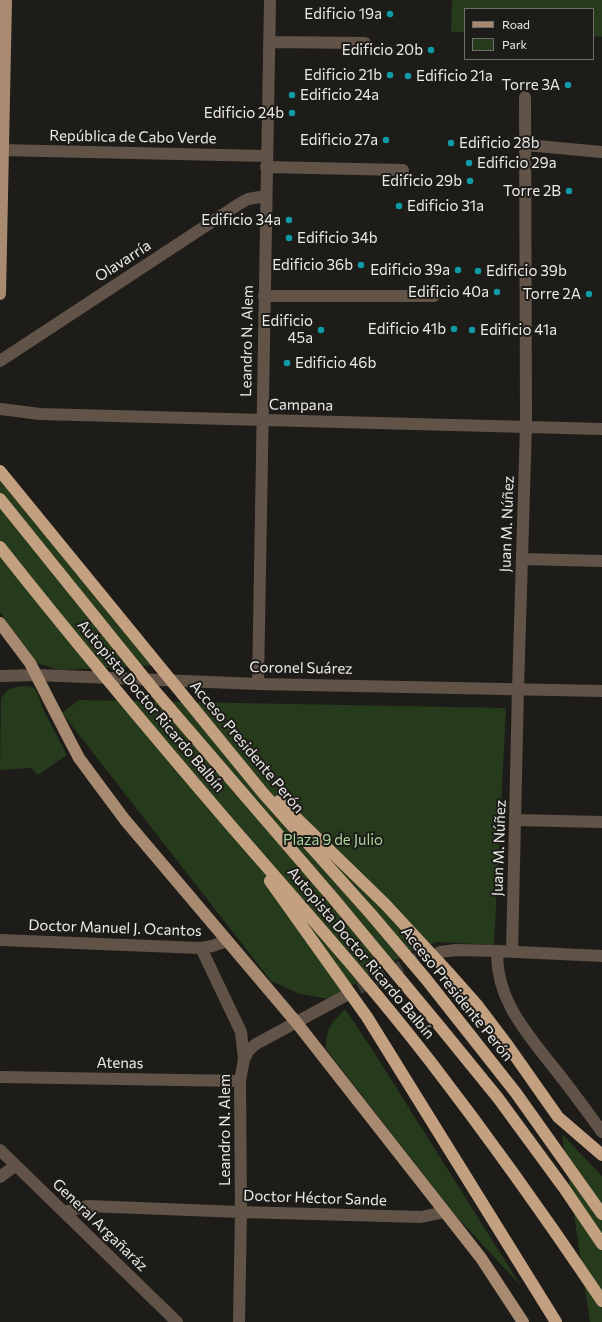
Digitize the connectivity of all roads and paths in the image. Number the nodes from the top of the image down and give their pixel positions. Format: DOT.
graph roads {
  1 [pos="6,0"];
  2 [pos="270,0"];
  3 [pos="269,42"];
  4 [pos="365,43"];
  5 [pos="526,97"];
  6 [pos="526,145"];
  7 [pos="2,150"];
  8 [pos="602,152"];
  9 [pos="266,162"];
  10 [pos="403,170"];
  11 [pos="266,196"];
  12 [pos="0,294"];
  13 [pos="264,296"];
  14 [pos="434,296"];
  15 [pos="0,361"];
  16 [pos="0,409"];
  17 [pos="262,421"];
  18 [pos="526,426"];
  19 [pos="602,429"];
  20 [pos="0,471"];
  21 [pos="0,499"];
  22 [pos="0,547"];
  23 [pos="522,559"];
  24 [pos="602,560"];
  25 [pos="0,623"];
  26 [pos="37,675"];
  27 [pos="0,676"];
  28 [pos="258,684"];
  29 [pos="518,689"];
  30 [pos="602,691"];
  31 [pos="227,749"];
  32 [pos="516,820"];
  33 [pos="602,822"];
  34 [pos="232,828"];
  35 [pos="0,940"];
  36 [pos="227,942"];
  37 [pos="201,948"];
  38 [pos="497,951"];
  39 [pos="440,952"];
  40 [pos="512,952"];
  41 [pos="602,956"];
  42 [pos="343,997"];
  43 [pos="296,1022"];
  44 [pos="244,1059"];
  45 [pos="0,1077"];
  46 [pos="240,1081"];
  47 [pos="602,1132"];
  48 [pos="0,1150"];
  49 [pos="602,1155"];
  50 [pos="16,1166"];
  51 [pos="0,1177"];
  52 [pos="64,1212"];
  53 [pos="241,1212"];
  54 [pos="445,1212"];
  55 [pos="602,1214"];
  56 [pos="602,1244"];
  57 [pos="602,1301"];
  58 [pos="177,1322"];
  59 [pos="238,1322"];
  60 [pos="524,1322"];
  61 [pos="556,1322"];
  1 -- 7 [label="main road"];
  2 -- 3 [label="street, Leandro N. Alem"];
  3 -- 4 [label="street"];
  3 -- 9 [label="street, Leandro N. Alem"];
  5 -- 6 [label="street, Juan M. Núñez"];
  6 -- 8 [label="street"];
  6 -- 18 [label="street, Juan M. Núñez"];
  7 -- 9 [label="street, República de Cabo Verde"];
  7 -- 12 [label="main road"];
  9 -- 10 [label="street, República de Cabo Verde"];
  9 -- 11 [label="street, Leandro N. Alem"];
  11 -- 13 [label="street, Leandro N. Alem"];
  11 -- 15 [label="street, Olavarría"];
  13 -- 14 [label="street"];
  13 -- 17 [label="street, Leandro N. Alem"];
  16 -- 17 [label="street, Campana"];
  17 -- 18 [label="street, Campana"];
  17 -- 28 [label="street, Leandro N. Alem"];
  18 -- 19 [label="street, Campana"];
  18 -- 23 [label="street, Juan M. Núñez"];
  20 -- 31 [label="highway, Acceso Presidente Perón"];
  21 -- 56 [label="highway, Autopista Doctor Ricardo Balbín"];
  22 -- 34 [label="highway, Autopista Doctor Ricardo Balbín"];
  23 -- 24 [label="street"];
  23 -- 29 [label="street, Juan M. Núñez"];
  25 -- 26 [label="main road"];
  26 -- 27 [label="street, Coronel Suárez"];
  26 -- 28 [label="street, Coronel Suárez"];
  26 -- 36 [label="main road"];
  28 -- 29 [label="street, Coronel Suárez"];
  29 -- 30 [label="street, Coronel Suárez"];
  29 -- 32 [label="street, Juan M. Núñez"];
  31 -- 49 [label="highway"];
  31 -- 55 [label="highway, Acceso Presidente Perón"];
  32 -- 33 [label="street"];
  32 -- 40 [label="street, Juan M. Núñez"];
  34 -- 57 [label="highway, Autopista Doctor Ricardo Balbín"];
  34 -- 61 [label="highway"];
  35 -- 37 [label="street, Doctor Manuel J. Ocantos"];
  36 -- 37 [label="street, Doctor Manuel J. Ocantos"];
  36 -- 43 [label="main road"];
  37 -- 44 [label="street, Leandro N. Alem"];
  38 -- 39 [label="street"];
  38 -- 40 [label="street"];
  38 -- 47 [label="street"];
  40 -- 41 [label="street"];
  42 -- 43 [label="street"];
  43 -- 44 [label="street"];
  43 -- 54 [label="main road"];
  44 -- 46 [label="street, Leandro N. Alem"];
  45 -- 46 [label="street, Atenas"];
  46 -- 53 [label="street, Leandro N. Alem"];
  48 -- 50 [label="street, General Argañaráz"];
  50 -- 51 [label="street"];
  50 -- 52 [label="street, General Argañaráz"];
  52 -- 53 [label="street, Doctor Héctor Sande"];
  52 -- 58 [label="street, General Argañaráz"];
  53 -- 54 [label="street, Doctor Héctor Sande"];
  53 -- 59 [label="street, Leandro N. Alem"];
  54 -- 60 [label="main road"];
}
